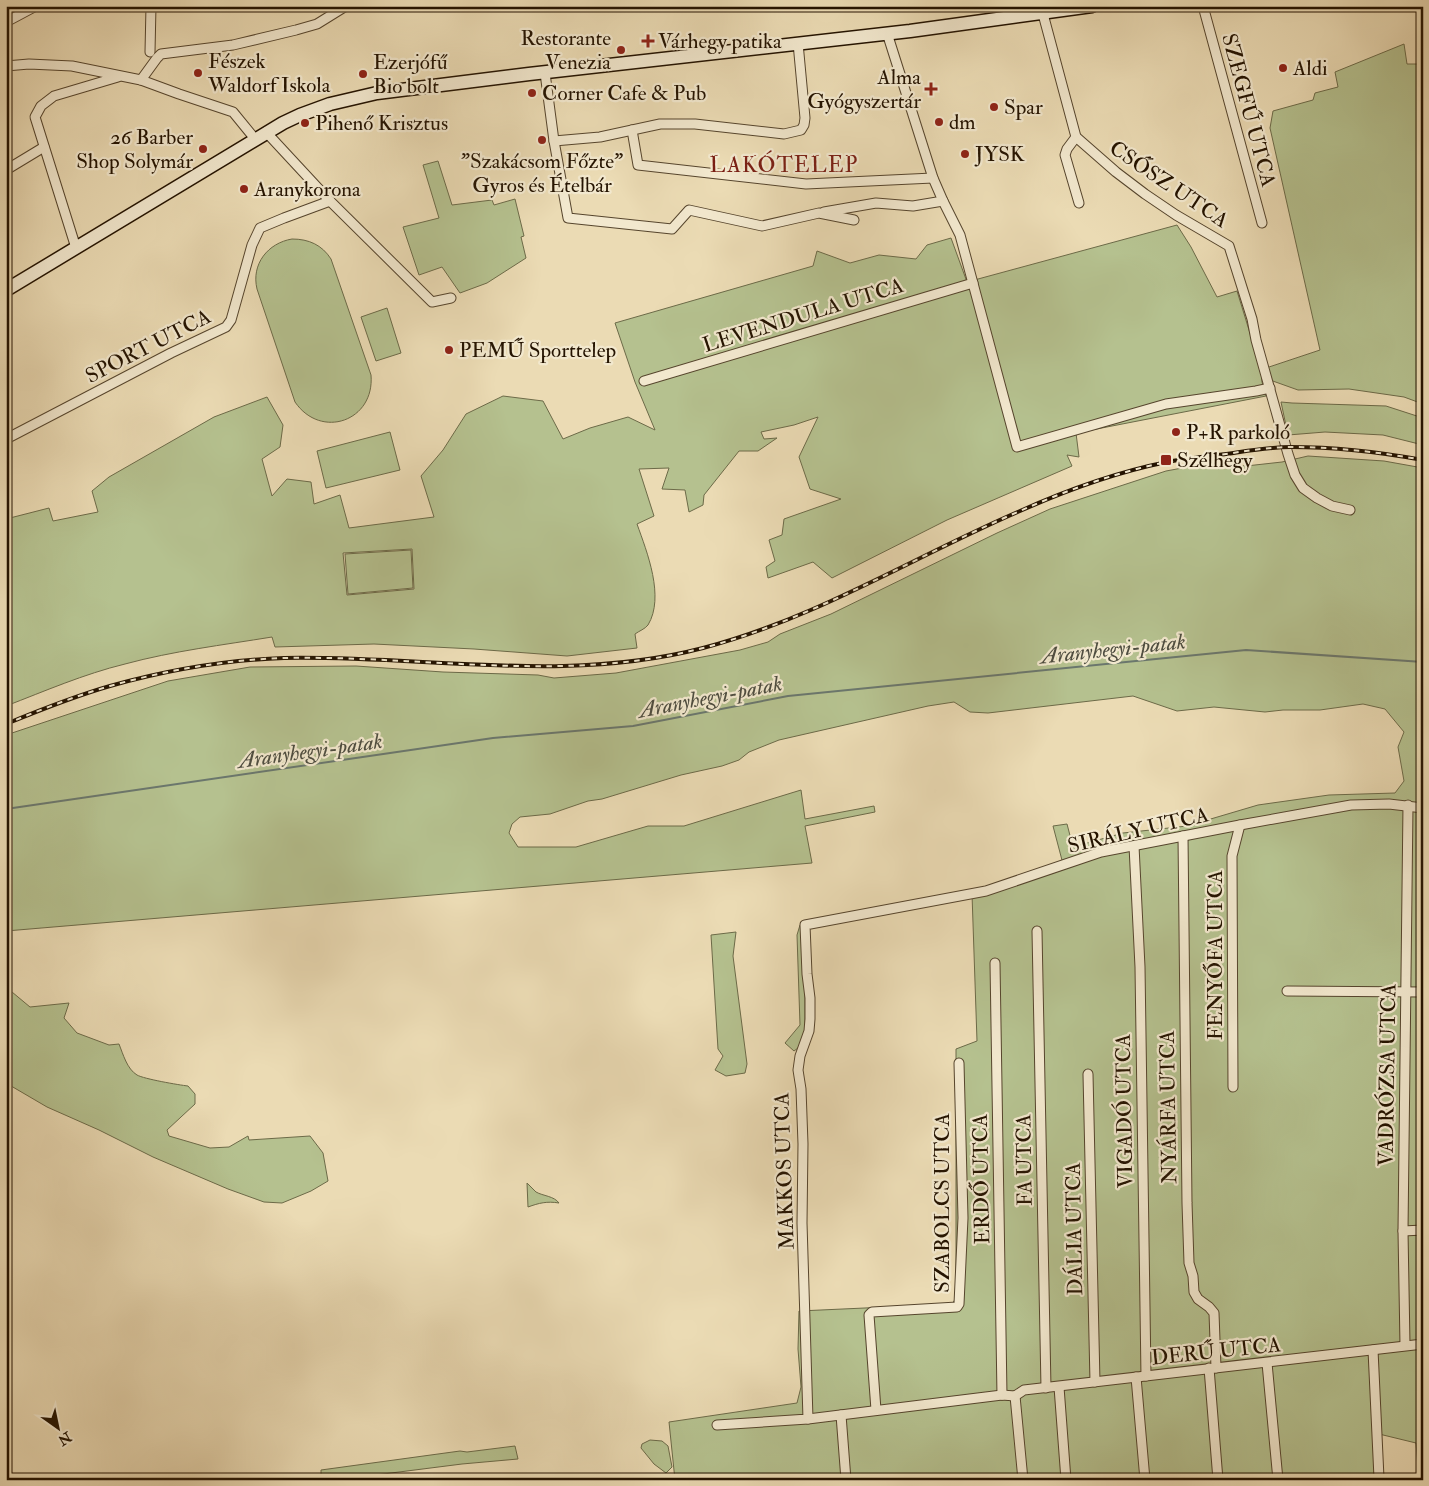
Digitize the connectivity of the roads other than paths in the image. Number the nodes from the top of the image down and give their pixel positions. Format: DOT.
graph roads {
  1 [pos="36,6"];
  2 [pos="151,6"];
  3 [pos="346,6"];
  4 [pos="1092,6"];
  5 [pos="1203,6"];
  6 [pos="1043,14"];
  7 [pos="6,22"];
  8 [pos="887,33"];
  9 [pos="798,43"];
  10 [pos="150,52"];
  11 [pos="6,66"];
  12 [pos="545,73"];
  13 [pos="120,76"];
  14 [pos="142,80"];
  15 [pos="632,130"];
  16 [pos="260,136"];
  17 [pos="1076,137"];
  18 [pos="554,141"];
  19 [pos="44,147"];
  20 [pos="6,170"];
  21 [pos="933,178"];
  22 [pos="330,201"];
  23 [pos="943,201"];
  24 [pos="1079,203"];
  25 [pos="819,213"];
  26 [pos="854,220"];
  27 [pos="1262,222"];
  28 [pos="76,248"];
  29 [pos="973,283"];
  30 [pos="6,290"];
  31 [pos="451,298"];
  32 [pos="644,381"];
  33 [pos="1270,388"];
  34 [pos="6,439"];
  35 [pos="1350,510"];
  36 [pos="1408,805"];
  37 [pos="1423,808"];
  38 [pos="1240,825"];
  39 [pos="1184,836"];
  40 [pos="1134,846"];
  41 [pos="805,925"];
  42 [pos="1037,931"];
  43 [pos="995,963"];
  44 [pos="1287,991"];
  45 [pos="1406,992"];
  46 [pos="1423,992"];
  47 [pos="960,1063"];
  48 [pos="1088,1074"];
  49 [pos="1233,1087"];
  50 [pos="1423,1230"];
  51 [pos="1403,1231"];
  52 [pos="1423,1344"];
  53 [pos="1405,1345"];
  54 [pos="1373,1350"];
  55 [pos="1267,1363"];
  56 [pos="1212,1368"];
  57 [pos="1146,1376"];
  58 [pos="1136,1378"];
  59 [pos="1095,1382"];
  60 [pos="1059,1386"];
  61 [pos="1046,1388"];
  62 [pos="1002,1395"];
  63 [pos="1015,1396"];
  64 [pos="876,1410"];
  65 [pos="841,1415"];
  66 [pos="808,1419"];
  67 [pos="717,1425"];
  68 [pos="1378,1478"];
  69 [pos="846,1480"];
  70 [pos="1023,1480"];
  71 [pos="1066,1480"];
  72 [pos="1145,1480"];
  73 [pos="1218,1480"];
  74 [pos="1278,1480"];
  1 -- 7 [label="street"];
  2 -- 10 [label="street"];
  3 -- 14 [label="street"];
  4 -- 6 [label="main road"];
  5 -- 27 [label="street, SZEGFŰ UTCA"];
  6 -- 8 [label="main road"];
  6 -- 17 [label="street"];
  8 -- 9 [label="main road"];
  8 -- 21 [label="street"];
  9 -- 12 [label="main road"];
  9 -- 15 [label="street"];
  11 -- 13 [label="street"];
  12 -- 16 [label="main road"];
  12 -- 18 [label="street"];
  13 -- 14 [label="street"];
  13 -- 19 [label="street"];
  14 -- 16 [label="street"];
  15 -- 18 [label="street"];
  15 -- 21 [label="street"];
  16 -- 22 [label="street"];
  16 -- 28 [label="main road"];
  17 -- 24 [label="street"];
  17 -- 33 [label="street, CSŐSZ UTCA"];
  18 -- 25 [label="street"];
  19 -- 20 [label="street"];
  19 -- 28 [label="street"];
  21 -- 23 [label="street"];
  22 -- 31 [label="street"];
  22 -- 34 [label="street, SPORT UTCA"];
  23 -- 25 [label="street"];
  23 -- 29 [label="street"];
  25 -- 26 [label="street"];
  28 -- 30 [label="main road"];
  29 -- 32 [label="street, LEVENDULA UTCA"];
  29 -- 33 [label="street"];
  33 -- 35 [label="street, CSŐSZ UTCA"];
  36 -- 37 [label="street, SIRÁLY UTCA"];
  36 -- 38 [label="street, SIRÁLY UTCA"];
  36 -- 45 [label="street, VADRÓZSA UTCA"];
  38 -- 39 [label="street, SIRÁLY UTCA"];
  38 -- 49 [label="street, FENYŐFA UTCA"];
  39 -- 40 [label="street, SIRÁLY UTCA"];
  39 -- 56 [label="street, NYÁRFA UTCA"];
  40 -- 41 [label="street, SIRÁLY UTCA"];
  40 -- 57 [label="street, VIGADÓ UTCA"];
  41 -- 66 [label="street, MAKKOS UTCA"];
  42 -- 61 [label="street, FA UTCA"];
  43 -- 62 [label="street, ERDŐ UTCA"];
  44 -- 45 [label="street"];
  45 -- 46 [label="street"];
  45 -- 51 [label="street, VADRÓZSA UTCA"];
  47 -- 64 [label="street, SZABOLCS UTCA"];
  48 -- 59 [label="street, DÁLIA UTCA"];
  50 -- 51 [label="street"];
  51 -- 53 [label="street, VADRÓZSA UTCA"];
  52 -- 53 [label="street, DERŰ UTCA"];
  53 -- 54 [label="street, DERŰ UTCA"];
  54 -- 55 [label="street, DERŰ UTCA"];
  54 -- 68 [label="street"];
  55 -- 56 [label="street, DERŰ UTCA"];
  55 -- 74 [label="street"];
  56 -- 57 [label="street, DERŰ UTCA"];
  56 -- 73 [label="street, NYÁRFA UTCA"];
  57 -- 58 [label="street, DERŰ UTCA"];
  58 -- 59 [label="street, DERŰ UTCA"];
  58 -- 72 [label="street"];
  59 -- 60 [label="street, DERŰ UTCA"];
  60 -- 61 [label="street, DERŰ UTCA"];
  60 -- 71 [label="street"];
  61 -- 63 [label="street, DERŰ UTCA"];
  62 -- 63 [label="street"];
  62 -- 64 [label="street"];
  63 -- 70 [label="street"];
  64 -- 65 [label="street"];
  65 -- 66 [label="street"];
  65 -- 69 [label="street"];
  66 -- 67 [label="street"];
}
